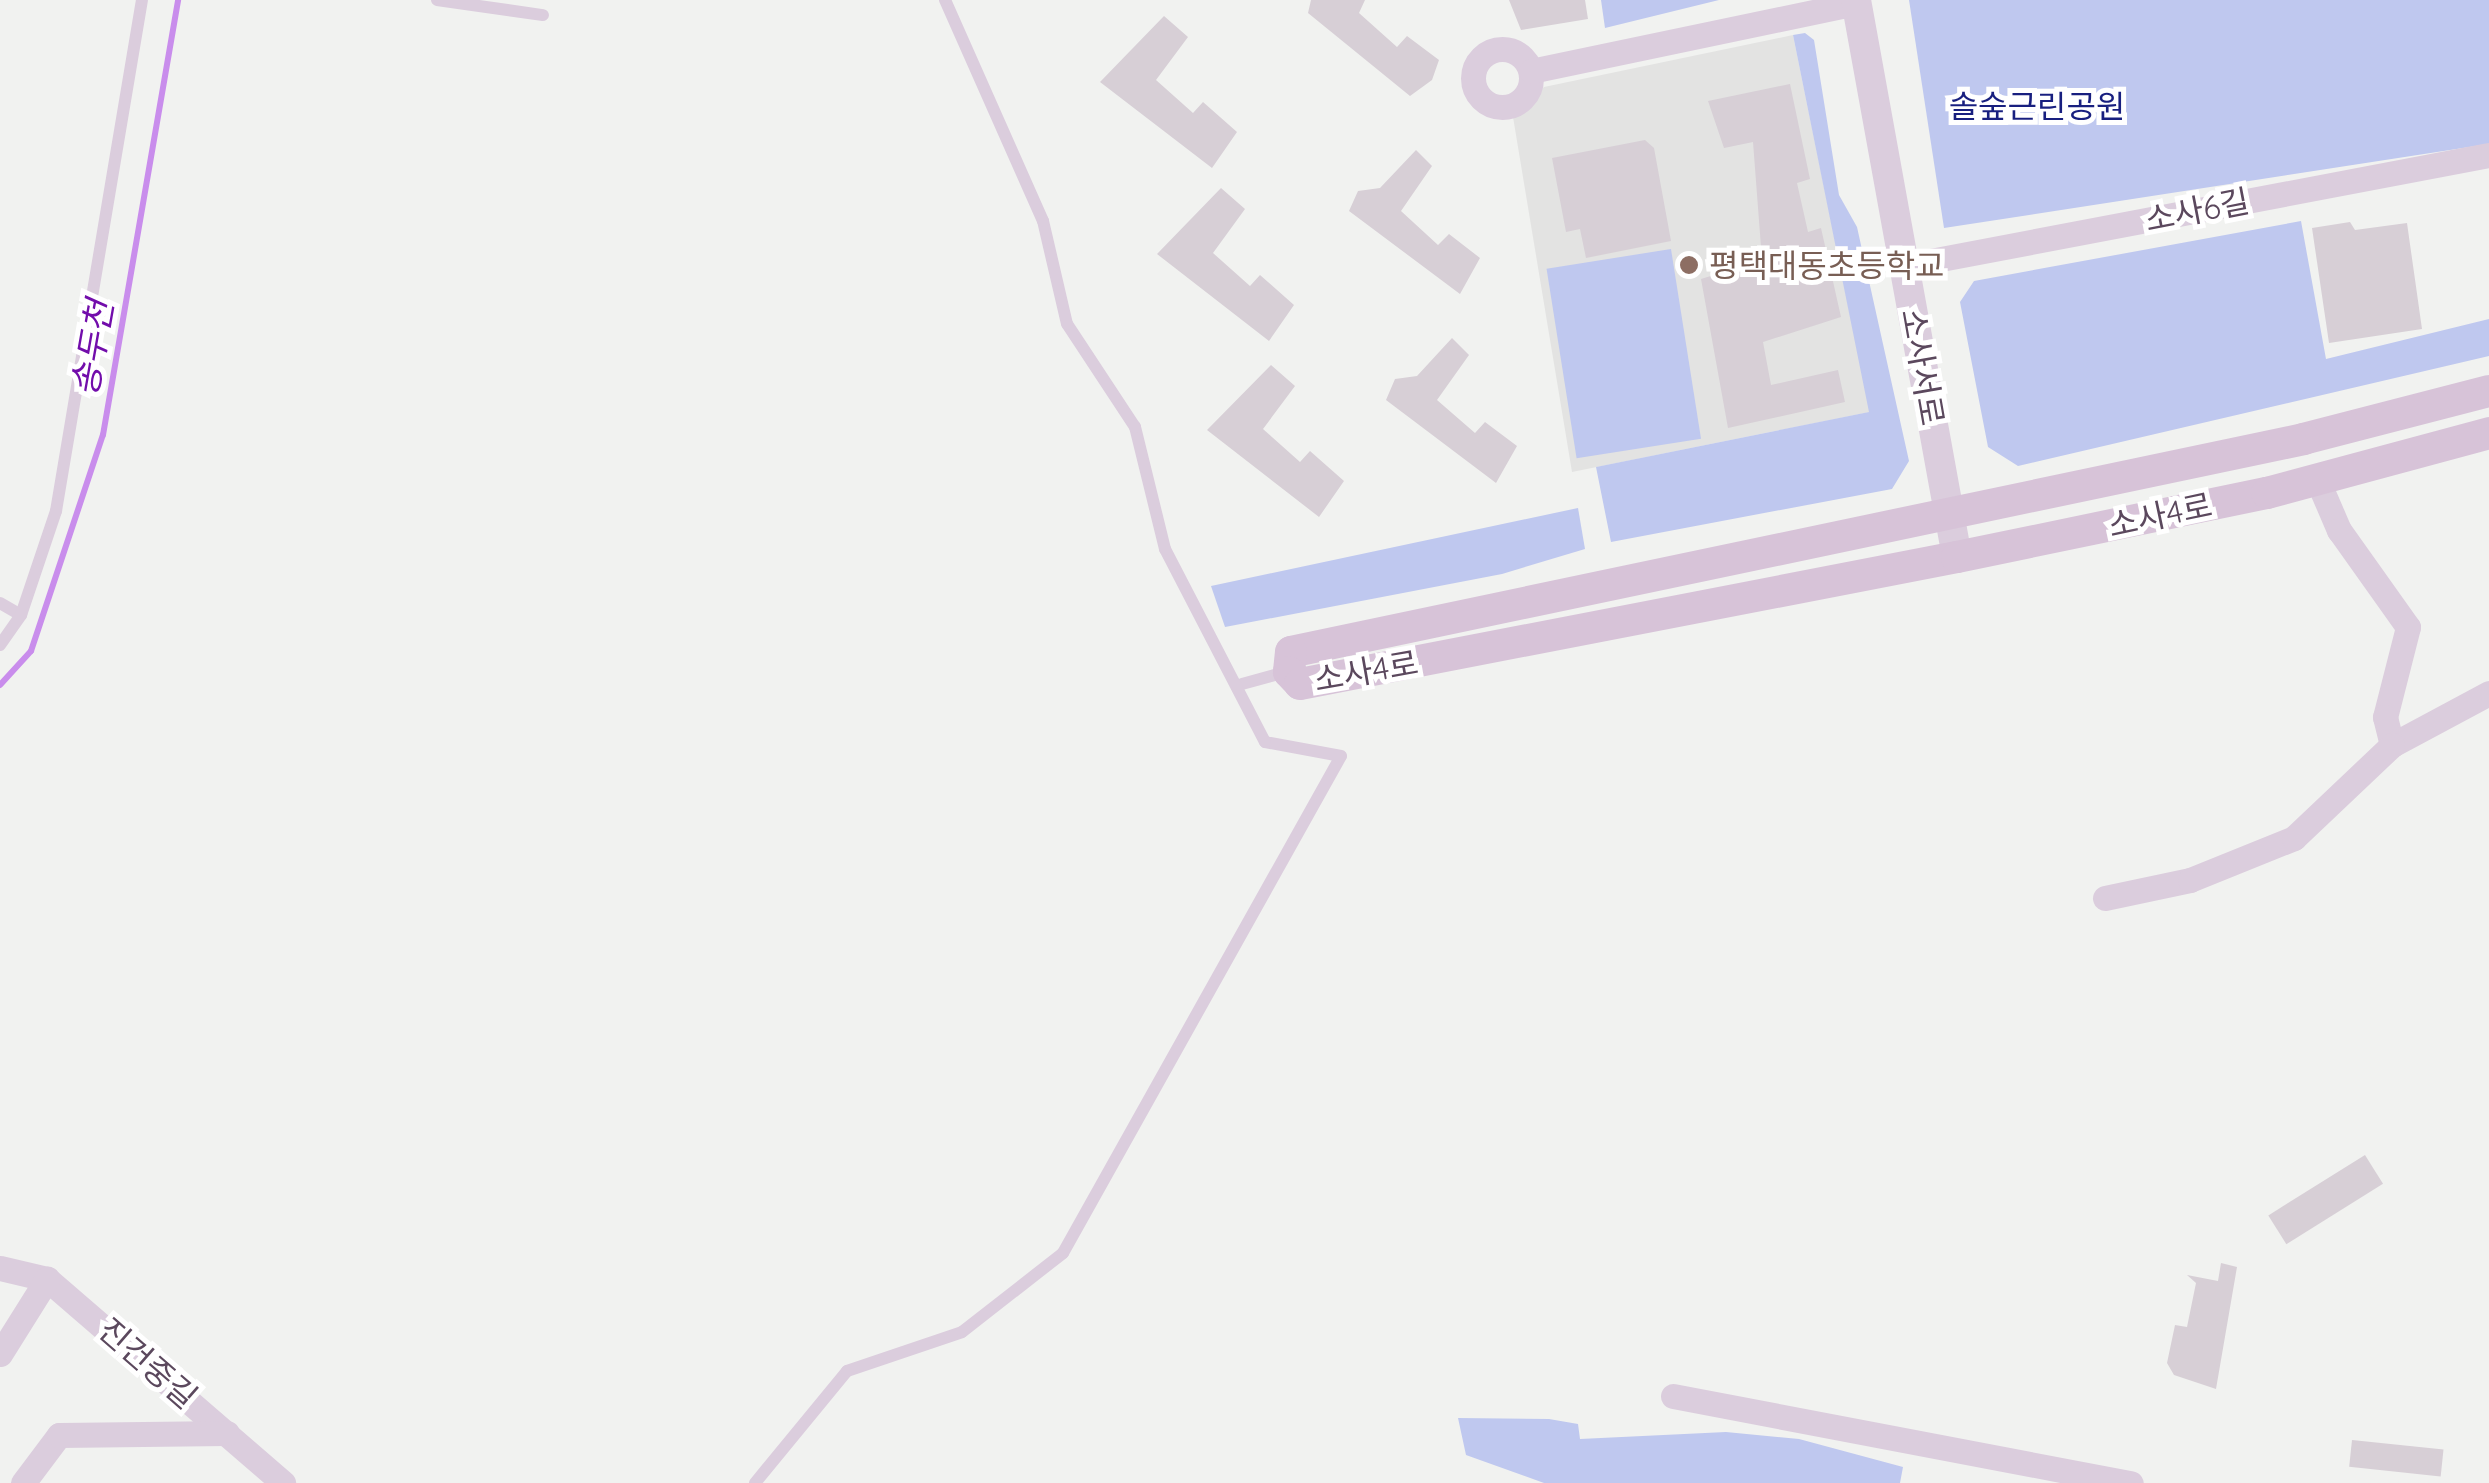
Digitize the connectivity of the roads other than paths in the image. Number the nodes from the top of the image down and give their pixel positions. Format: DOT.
graph roads {
  1 [pos="142,0"];
  2 [pos="437,0"];
  3 [pos="945,0"];
  4 [pos="1856,2"];
  5 [pos="543,15"];
  6 [pos="1531,71"];
  7 [pos="2489,155"];
  8 [pos="1904,266"];
  9 [pos="2489,391"];
  10 [pos="2489,433"];
  11 [pos="2317,480"];
  12 [pos="1950,516"];
  13 [pos="1958,557"];
  14 [pos="0,603"];
  15 [pos="21,614"];
  16 [pos="0,645"];
  17 [pos="1289,672"];
  18 [pos="1242,684"];
  19 [pos="2489,692"];
  20 [pos="2392,744"];
  21 [pos="2105,898"];
  22 [pos="0,1268"];
  23 [pos="47,1279"];
  24 [pos="0,1354"];
  25 [pos="1673,1396"];
  26 [pos="227,1432"];
  27 [pos="22,1483"];
  28 [pos="283,1483"];
  29 [pos="755,1483"];
  30 [pos="2131,1483"];
  1 -- 15 [label="lane"];
  2 -- 5 [label="lane"];
  3 -- 29 [label="lane"];
  4 -- 6 [label="street"];
  4 -- 8 [label="street, 소사서로"];
  7 -- 8 [label="street, 소사6길"];
  8 -- 12 [label="street, 소사서로"];
  9 -- 12 [label="main road, 소사4로"];
  10 -- 11 [label="main road, 소사4로"];
  11 -- 13 [label="main road, 소사4로"];
  11 -- 20 [label="street"];
  12 -- 13 [label="street, 소사서로"];
  12 -- 17 [label="main road, 소사4로"];
  13 -- 17 [label="main road, 소사4로"];
  14 -- 15 [label="lane"];
  15 -- 16 [label="lane"];
  17 -- 18 [label="lane"];
  19 -- 20 [label="street"];
  20 -- 21 [label="street"];
  22 -- 23 [label="street, 진건중길"];
  23 -- 24 [label="street"];
  23 -- 26 [label="street, 진건중길"];
  25 -- 30 [label="street"];
  26 -- 27 [label="street"];
  26 -- 28 [label="street, 진건중길"];
}
